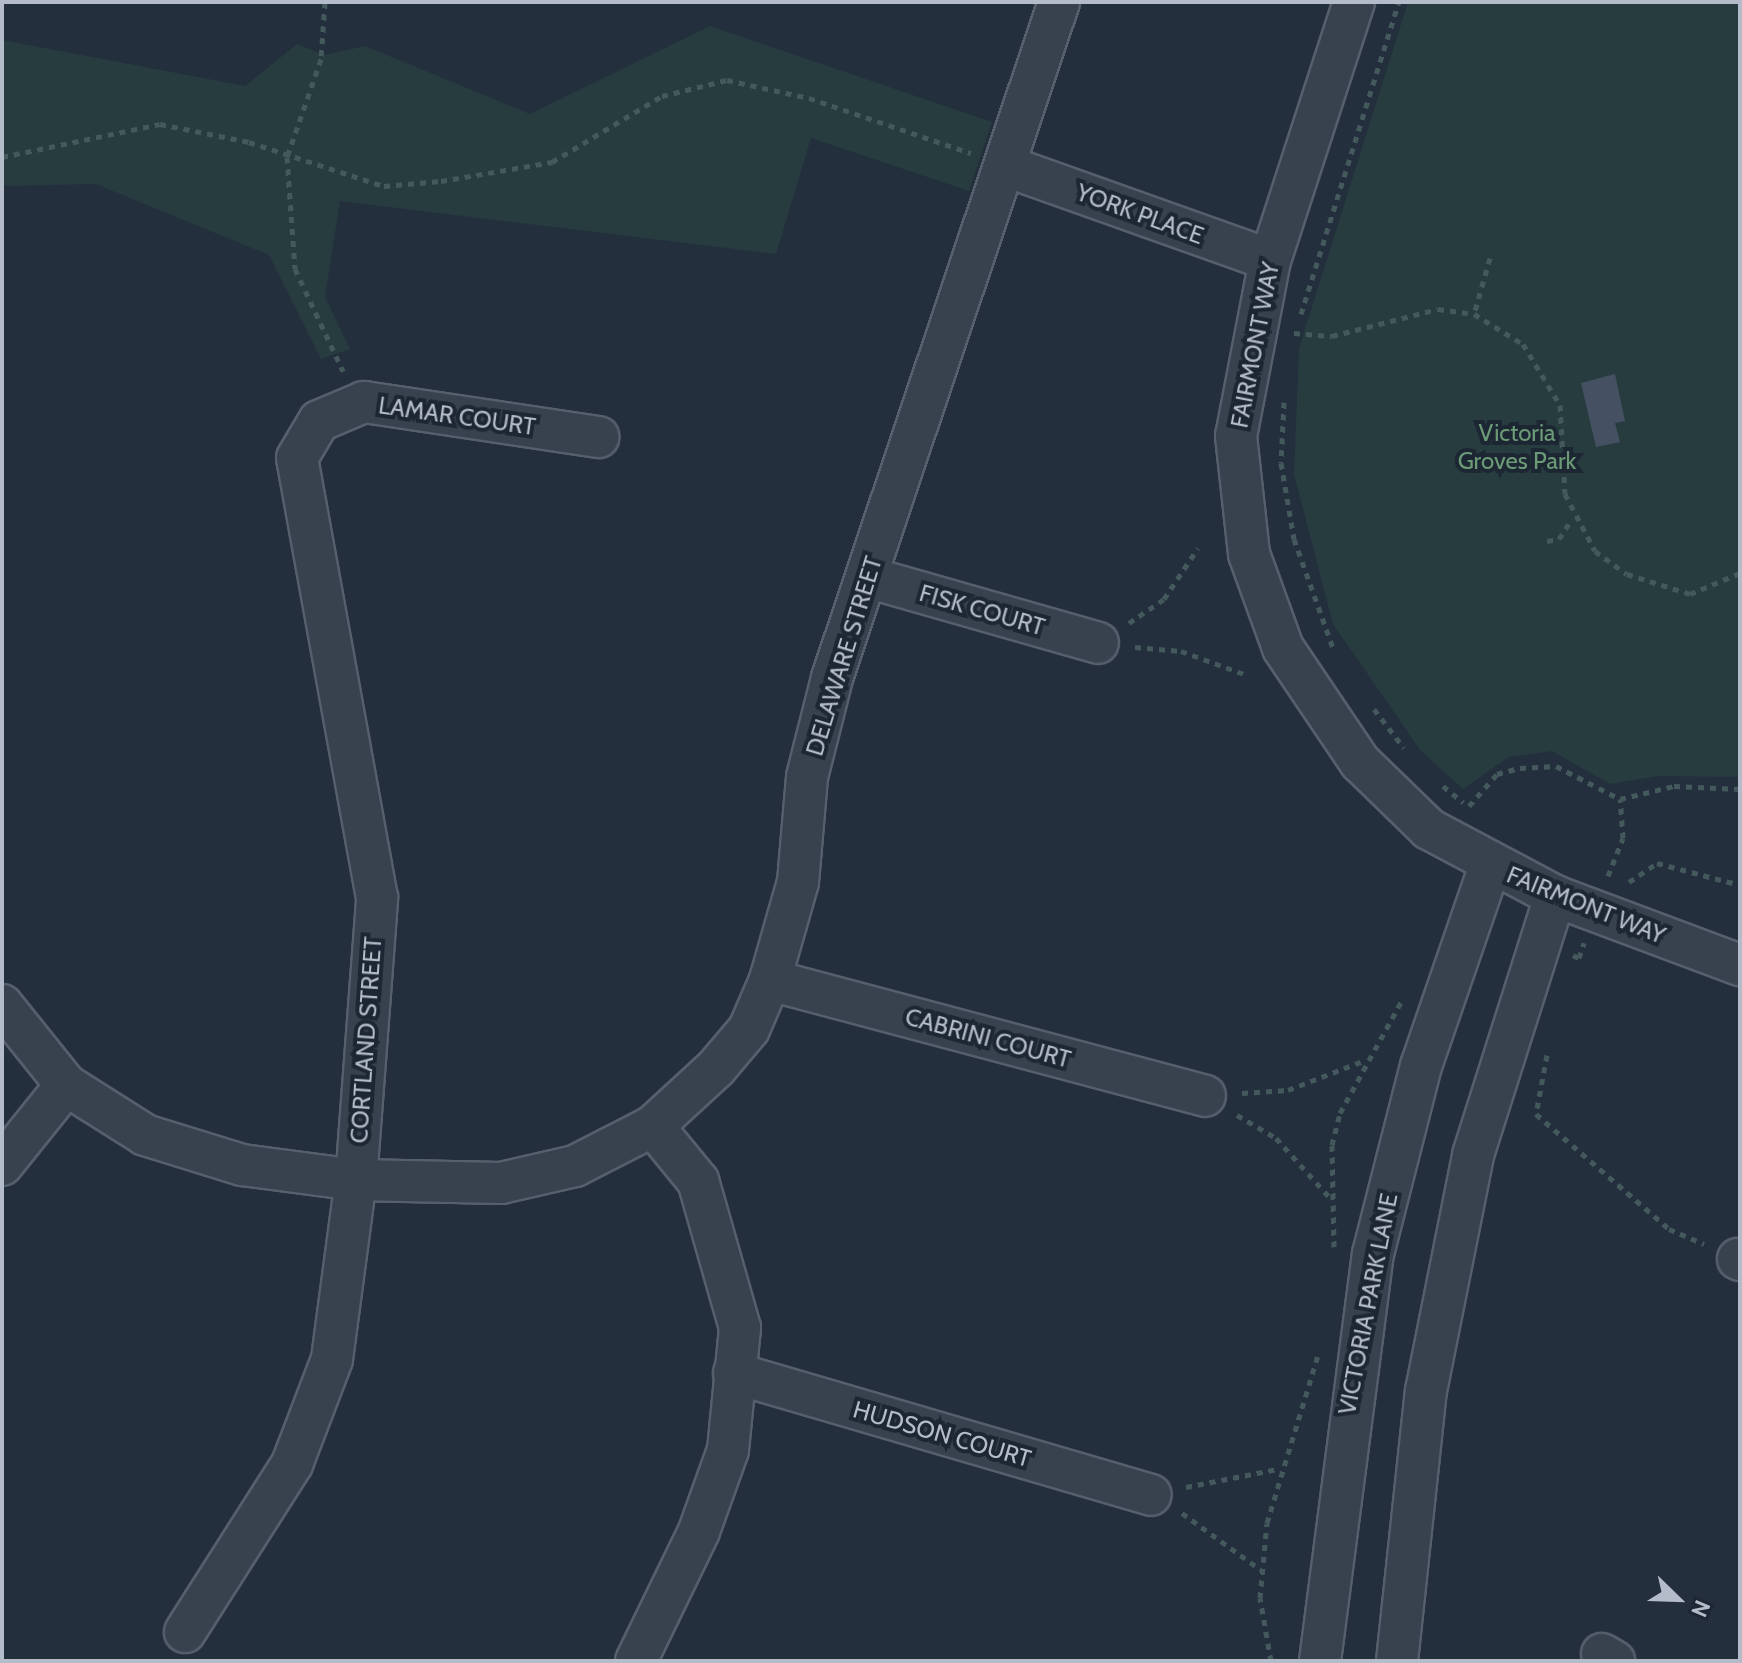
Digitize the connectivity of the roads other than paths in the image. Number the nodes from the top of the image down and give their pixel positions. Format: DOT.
graph roads {
  1 [pos="1059,2"];
  2 [pos="1354,2"];
  3 [pos="1009,167"];
  4 [pos="1270,260"];
  5 [pos="319,421"];
  6 [pos="598,437"];
  7 [pos="867,577"];
  8 [pos="1098,643"];
  9 [pos="1490,866"];
  10 [pos="1555,896"];
  11 [pos="1740,965"];
  12 [pos="770,980"];
  13 [pos="2,1005"];
  14 [pos="66,1085"];
  15 [pos="1205,1096"];
  16 [pos="653,1126"];
  17 [pos="2,1165"];
  18 [pos="356,1180"];
  19 [pos="734,1373"];
  20 [pos="1150,1495"];
  21 [pos="185,1632"];
  22 [pos="636,1661"];
  23 [pos="1320,1661"];
  24 [pos="1397,1661"];
  1 -- 3 [label="street, DELAWARE STREET"];
  2 -- 4 [label="street, FAIRMONT WAY"];
  3 -- 4 [label="street, YORK PLACE"];
  3 -- 7 [label="street, DELAWARE STREET"];
  4 -- 9 [label="street, FAIRMONT WAY"];
  5 -- 6 [label="street, LAMAR COURT"];
  5 -- 18 [label="street, CORTLAND STREET"];
  7 -- 8 [label="street, FISK COURT"];
  7 -- 12 [label="street, DELAWARE STREET"];
  9 -- 10 [label="street, FAIRMONT WAY"];
  9 -- 23 [label="street, VICTORIA PARK LANE"];
  10 -- 11 [label="street, FAIRMONT WAY"];
  10 -- 24 [label="street"];
  12 -- 15 [label="street, CABRINI COURT"];
  12 -- 16 [label="street, DELAWARE STREET"];
  13 -- 14 [label="street, DELAWARE STREET"];
  14 -- 17 [label="street"];
  14 -- 18 [label="street, DELAWARE STREET"];
  16 -- 18 [label="street, DELAWARE STREET"];
  16 -- 19 [label="street"];
  18 -- 21 [label="street, CORTLAND STREET"];
  19 -- 20 [label="street, HUDSON COURT"];
  19 -- 22 [label="street"];
}
